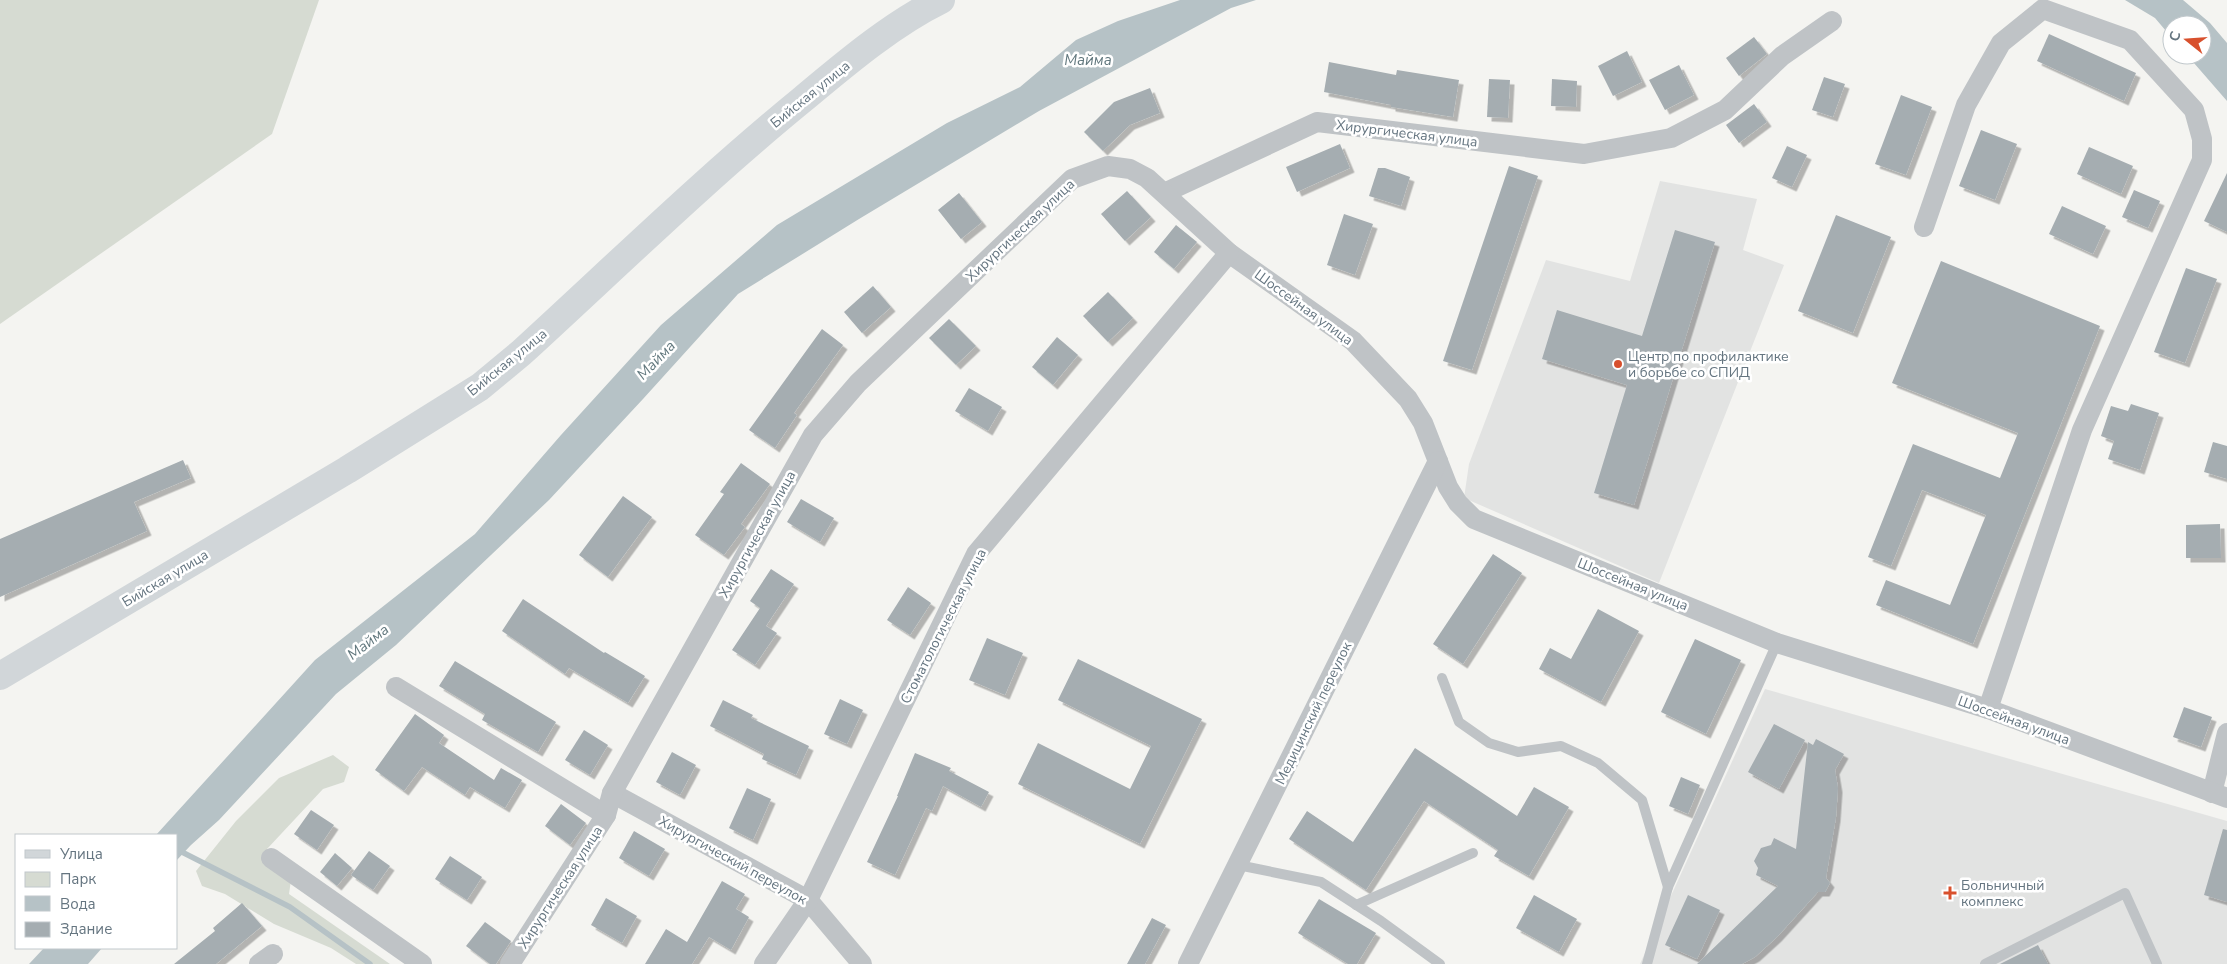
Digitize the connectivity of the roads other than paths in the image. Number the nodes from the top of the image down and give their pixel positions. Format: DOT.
graph roads {
  1 [pos="935,2"];
  2 [pos="1832,21"];
  3 [pos="1164,193"];
  4 [pos="1924,227"];
  5 [pos="1229,253"];
  6 [pos="1438,462"];
  7 [pos="1777,643"];
  8 [pos="0,676"];
  9 [pos="1442,678"];
  10 [pos="396,687"];
  11 [pos="1988,709"];
  12 [pos="2227,733"];
  13 [pos="612,792"];
  14 [pos="2219,795"];
  15 [pos="606,815"];
  16 [pos="1473,853"];
  17 [pos="271,858"];
  18 [pos="1238,865"];
  19 [pos="1668,887"];
  20 [pos="808,900"];
  21 [pos="1356,905"];
  22 [pos="422,964"];
  23 [pos="510,964"];
  24 [pos="764,964"];
  25 [pos="862,964"];
  26 [pos="1188,964"];
  27 [pos="1440,964"];
  28 [pos="1647,964"];
  29 [pos="1985,964"];
  30 [pos="2157,964"];
  1 -- 8 [label="main road, Бийская улица"];
  2 -- 3 [label="street, Хирургическая улица"];
  3 -- 5 [label="street, Шоссейная улица"];
  3 -- 13 [label="street, Хирургическая улица"];
  4 -- 11 [label="street"];
  5 -- 6 [label="street, Шоссейная улица"];
  5 -- 20 [label="street, Стоматологическая улица"];
  6 -- 7 [label="street, Шоссейная улица"];
  6 -- 18 [label="street, Медицинский переулок"];
  7 -- 11 [label="street, Шоссейная улица"];
  7 -- 19 [label="lane"];
  9 -- 19 [label="lane"];
  10 -- 15 [label="street"];
  11 -- 14 [label="street, Шоссейная улица"];
  12 -- 14 [label="street"];
  13 -- 15 [label="street, Хирургическая улица"];
  13 -- 20 [label="street, Хирургический переулок"];
  15 -- 23 [label="street, Хирургическая улица"];
  16 -- 21 [label="lane"];
  17 -- 22 [label="street"];
  18 -- 21 [label="lane"];
  18 -- 26 [label="street, Медицинский переулок"];
  19 -- 28 [label="lane"];
  20 -- 24 [label="street, Стоматологическая улица"];
  20 -- 25 [label="street, Хирургический переулок"];
  21 -- 27 [label="lane"];
  29 -- 30 [label="lane"];
}
